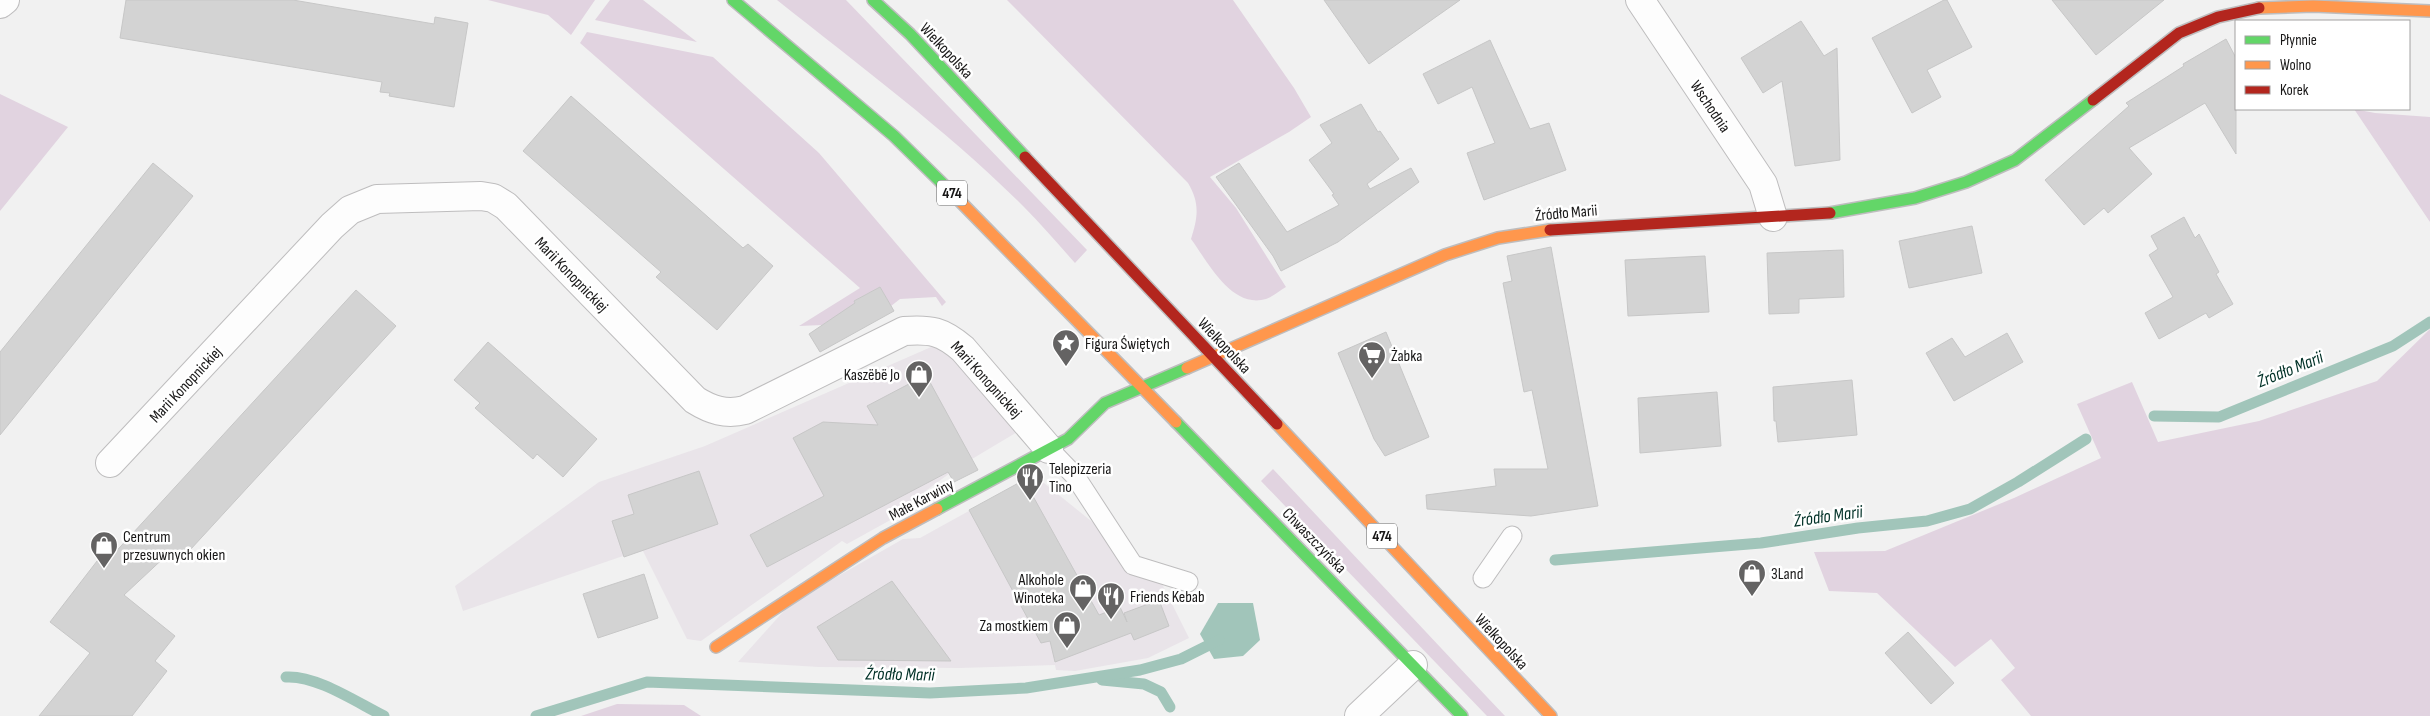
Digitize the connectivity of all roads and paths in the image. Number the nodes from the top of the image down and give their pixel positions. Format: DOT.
graph roads {
  1 [pos="5,0"];
  2 [pos="733,0"];
  3 [pos="873,0"];
  4 [pos="1640,0"];
  5 [pos="0,4"];
  6 [pos="2430,11"];
  7 [pos="1773,217"];
  8 [pos="1213,356"];
  9 [pos="1144,388"];
  10 [pos="1049,449"];
  11 [pos="110,463"];
  12 [pos="1512,536"];
  13 [pos="1483,578"];
  14 [pos="1188,582"];
  15 [pos="716,647"];
  16 [pos="1413,665"];
  17 [pos="1359,716"];
  18 [pos="1462,716"];
  19 [pos="1551,716"];
  1 -- 5 [label="street"];
  2 -- 9 [label="main road, 474"];
  3 -- 8 [label="main road, Wielkopolska / 474"];
  4 -- 7 [label="street, Wschodnia"];
  6 -- 7 [label="main road, Źródło Marii"];
  7 -- 8 [label="main road, Źródło Marii"];
  8 -- 9 [label="main road, Źródło Marii"];
  8 -- 19 [label="main road, Wielkopolska / 474"];
  9 -- 10 [label="main road, Małe Karwiny"];
  9 -- 16 [label="main road, Chwaszczyńska / 474"];
  10 -- 11 [label="street, Marii Konopnickiej"];
  10 -- 14 [label="lane"];
  10 -- 15 [label="main road, Małe Karwiny"];
  12 -- 13 [label="lane"];
  16 -- 17 [label="street"];
  16 -- 18 [label="main road, Chwaszczyńska / 474"];
}
